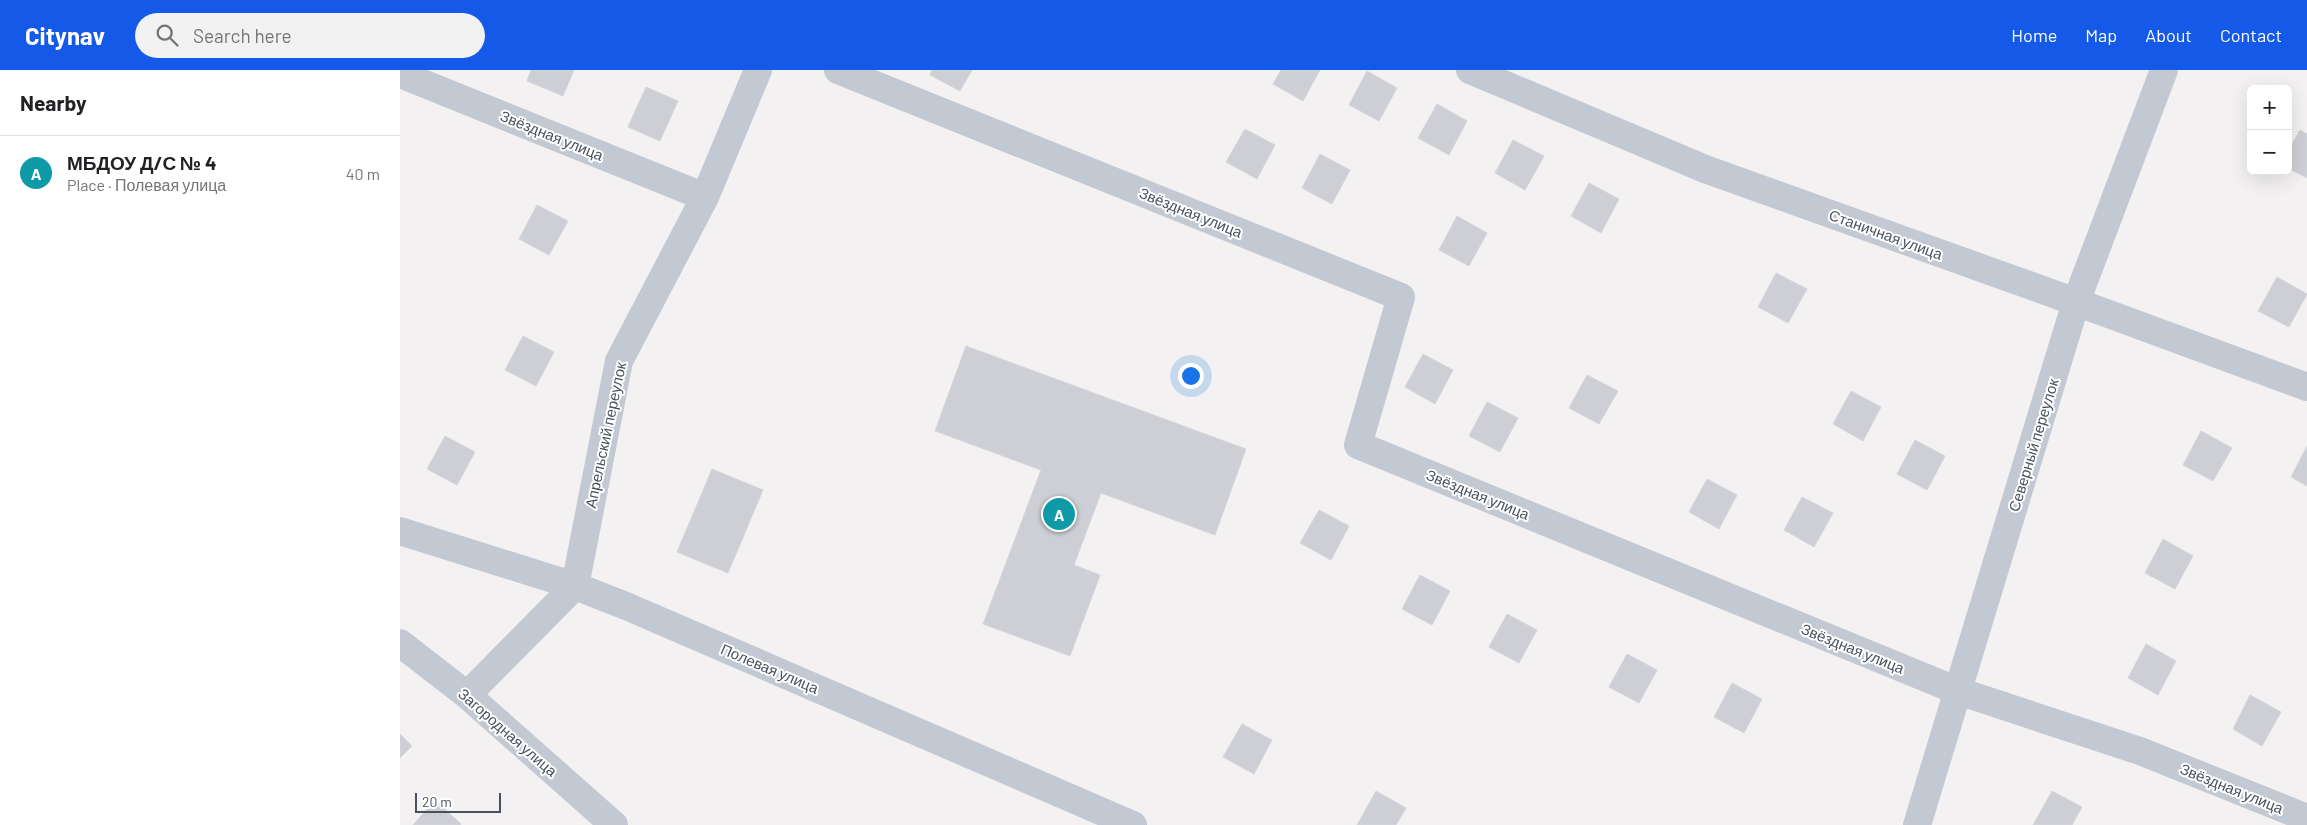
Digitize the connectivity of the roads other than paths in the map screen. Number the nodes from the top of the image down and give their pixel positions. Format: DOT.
graph roads {
  1 [pos="758,70"];
  2 [pos="838,70"];
  3 [pos="1470,70"];
  4 [pos="2164,70"];
  5 [pos="400,74"];
  6 [pos="705,197"];
  7 [pos="2076,302"];
  8 [pos="2307,387"];
  9 [pos="400,531"];
  10 [pos="575,586"];
  11 [pos="400,643"];
  12 [pos="1958,691"];
  13 [pos="467,695"];
  14 [pos="2307,818"];
  15 [pos="614,825"];
  16 [pos="1133,825"];
  17 [pos="1917,825"];
  1 -- 6 [label="street, Апрельский переулок"];
  2 -- 12 [label="street, Звёздная улица"];
  3 -- 7 [label="street, Станичная улица"];
  4 -- 7 [label="street, Северный переулок"];
  5 -- 6 [label="street, Звёздная улица"];
  6 -- 10 [label="street, Апрельский переулок"];
  7 -- 8 [label="street, Станичная улица"];
  7 -- 12 [label="street, Северный переулок"];
  9 -- 10 [label="street, Полевая улица"];
  10 -- 13 [label="street"];
  10 -- 16 [label="street, Полевая улица"];
  11 -- 13 [label="street, Загородная улица"];
  12 -- 14 [label="street, Звёздная улица"];
  12 -- 17 [label="street, Северный переулок"];
  13 -- 15 [label="street, Загородная улица"];
}
